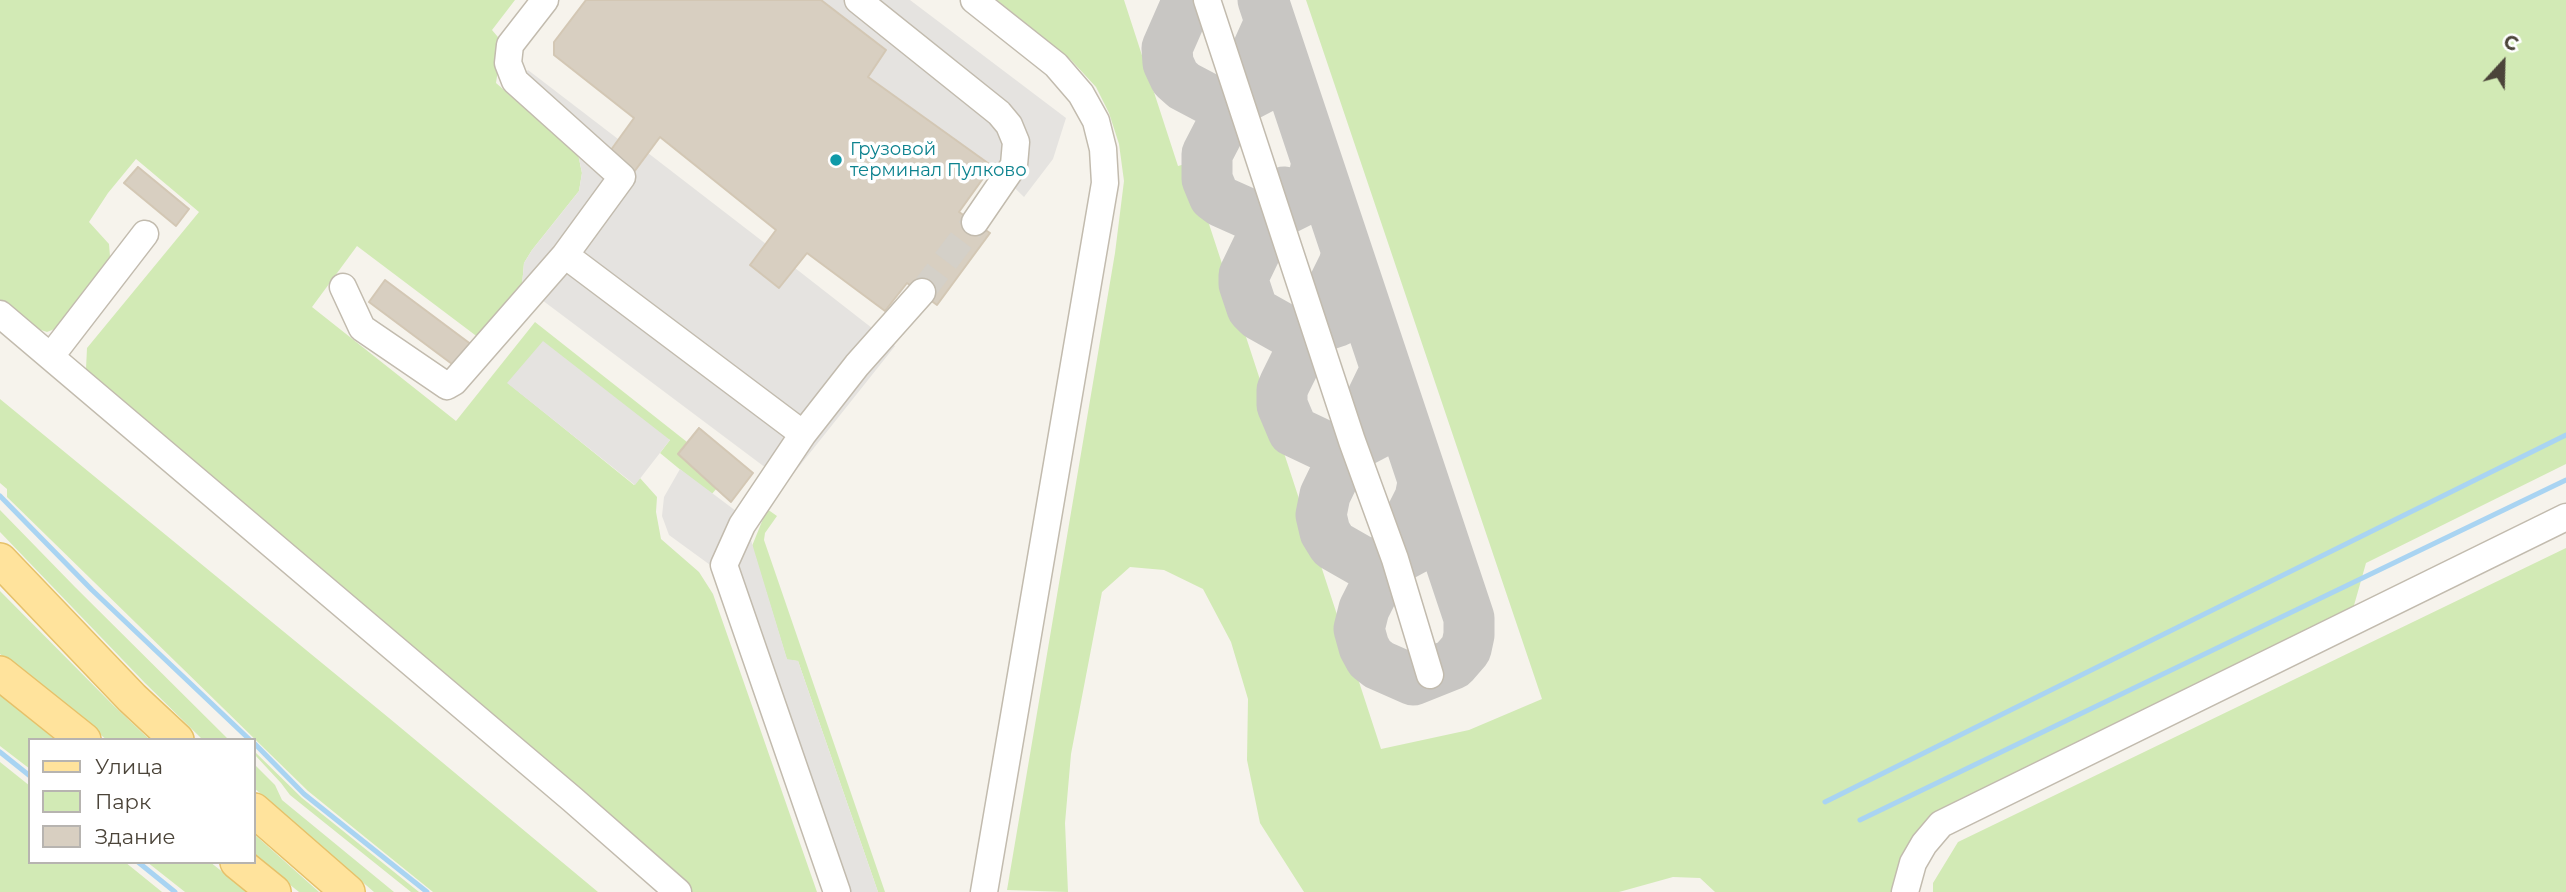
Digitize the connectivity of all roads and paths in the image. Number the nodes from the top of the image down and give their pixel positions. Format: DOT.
graph roads {
  1 [pos="545,0"];
  2 [pos="858,0"];
  3 [pos="974,0"];
  4 [pos="1208,0"];
  5 [pos="975,222"];
  6 [pos="145,234"];
  7 [pos="565,255"];
  8 [pos="344,287"];
  9 [pos="922,292"];
  10 [pos="0,314"];
  11 [pos="51,356"];
  12 [pos="803,434"];
  13 [pos="2566,517"];
  14 [pos="0,560"];
  15 [pos="0,673"];
  16 [pos="1430,674"];
  17 [pos="81,738"];
  18 [pos="175,738"];
  19 [pos="256,812"];
  20 [pos="239,864"];
  21 [pos="274,892"];
  22 [pos="348,892"];
  23 [pos="678,892"];
  24 [pos="837,892"];
  25 [pos="984,892"];
  26 [pos="1905,892"];
  1 -- 7 [label="street"];
  2 -- 5 [label="street"];
  3 -- 25 [label="street"];
  4 -- 16 [label="street"];
  6 -- 11 [label="street"];
  7 -- 8 [label="street"];
  7 -- 12 [label="street"];
  9 -- 12 [label="street"];
  10 -- 11 [label="street"];
  11 -- 23 [label="street"];
  12 -- 24 [label="street"];
  13 -- 26 [label="street"];
  14 -- 18 [label="main road"];
  15 -- 17 [label="main road"];
  19 -- 22 [label="main road"];
  20 -- 21 [label="main road"];
}
